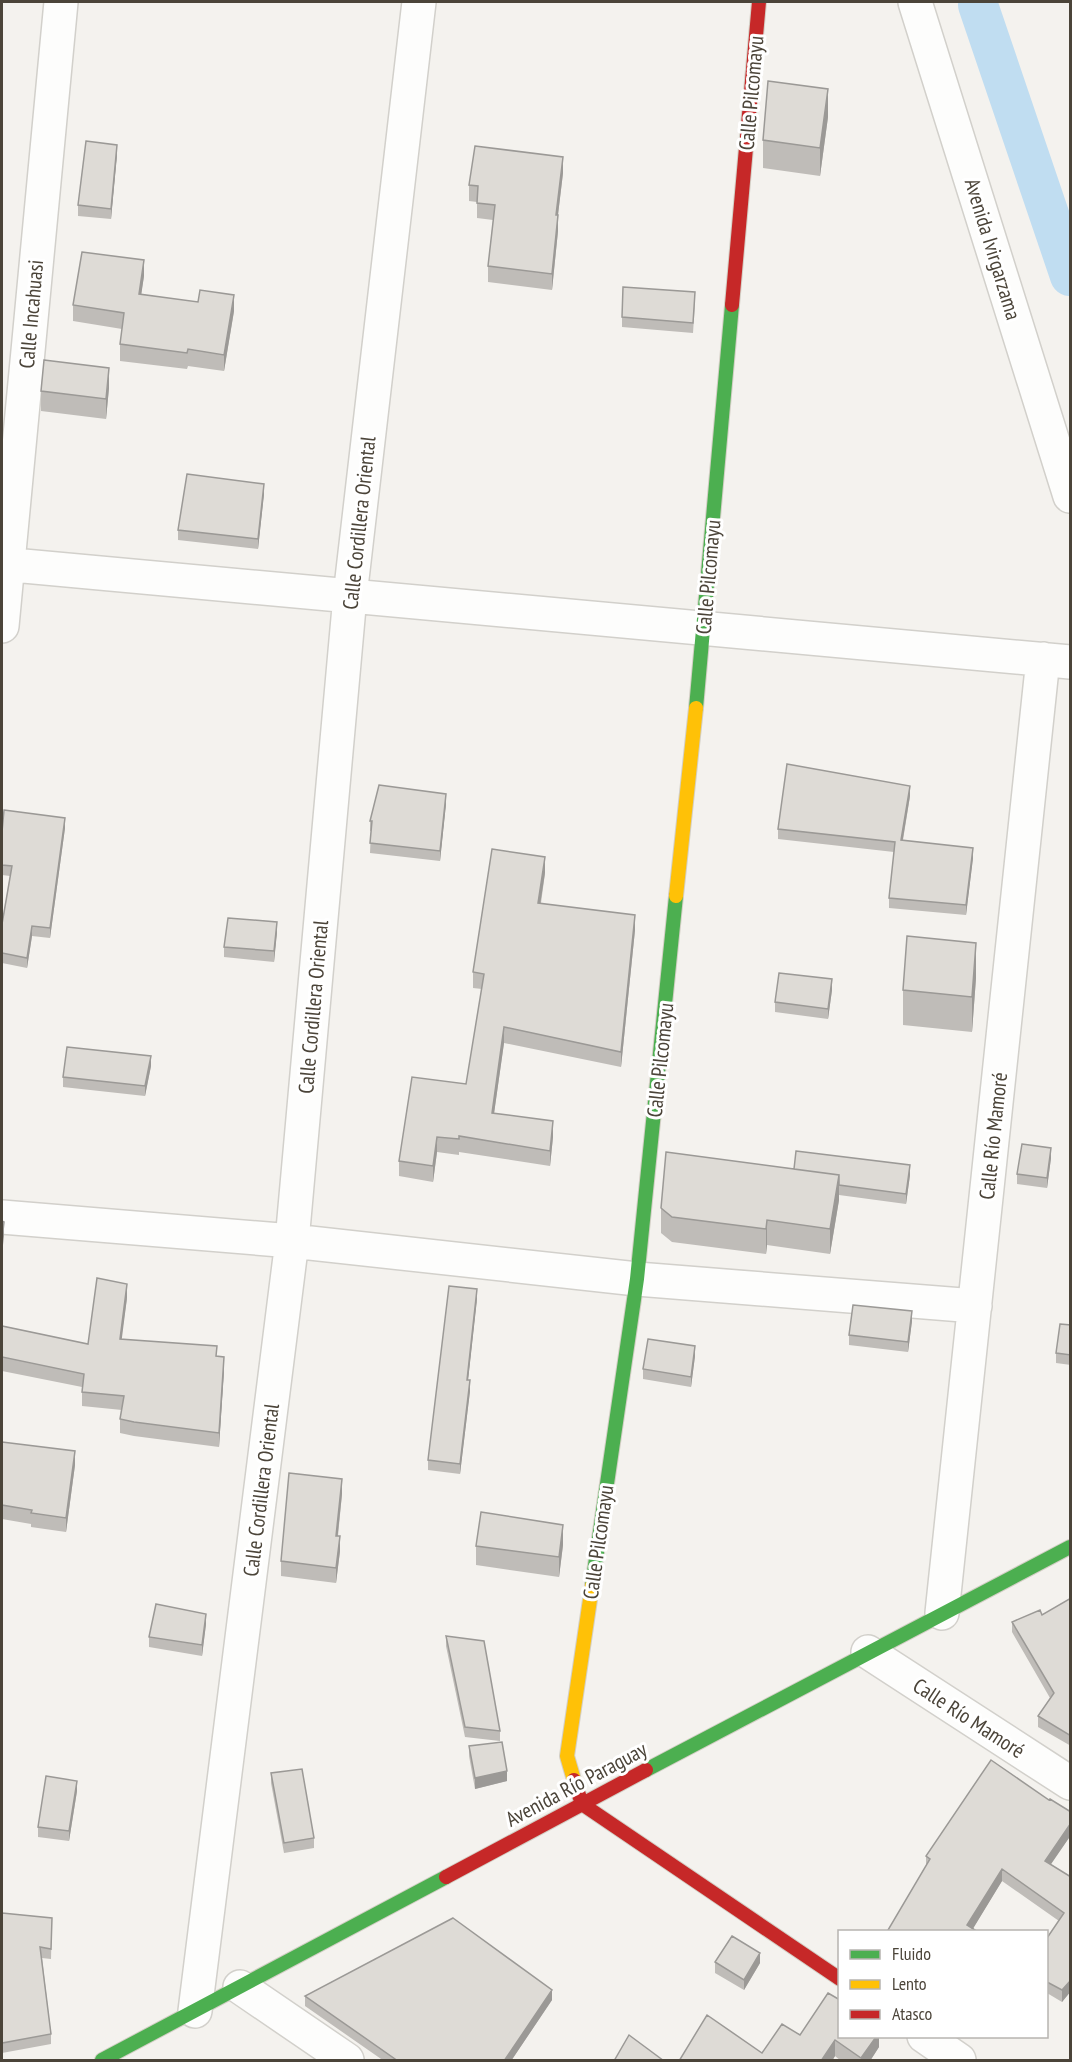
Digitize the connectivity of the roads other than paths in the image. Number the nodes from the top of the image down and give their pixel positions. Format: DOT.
graph roads {
  1 [pos="61,2"];
  2 [pos="419,2"];
  3 [pos="759,2"];
  4 [pos="915,2"];
  5 [pos="1071,496"];
  6 [pos="4,564"];
  7 [pos="350,596"];
  8 [pos="2,626"];
  9 [pos="704,628"];
  10 [pos="1057,661"];
  11 [pos="2,1217"];
  12 [pos="292,1241"];
  13 [pos="637,1279"];
  14 [pos="975,1306"];
  15 [pos="1071,1547"];
  16 [pos="942,1613"];
  17 [pos="868,1652"];
  18 [pos="1071,1783"];
  19 [pos="582,1804"];
  20 [pos="838,1978"];
  21 [pos="240,1987"];
  22 [pos="195,2011"];
  23 [pos="925,2038"];
  24 [pos="102,2061"];
  25 [pos="347,2061"];
  26 [pos="959,2061"];
  1 -- 6 [label="street, Calle Incahuasi"];
  2 -- 7 [label="street, Calle Cordillera Oriental"];
  3 -- 9 [label="street, Calle Pilcomayu"];
  4 -- 5 [label="street, Avenida Ivirgarzama"];
  6 -- 7 [label="street"];
  6 -- 8 [label="street, Calle Incahuasi"];
  7 -- 9 [label="street"];
  7 -- 12 [label="street, Calle Cordillera Oriental"];
  9 -- 10 [label="street"];
  9 -- 13 [label="street, Calle Pilcomayu"];
  10 -- 14 [label="street, Calle Río Mamoré"];
  11 -- 12 [label="street"];
  12 -- 13 [label="street"];
  12 -- 22 [label="street, Calle Cordillera Oriental"];
  13 -- 14 [label="street"];
  13 -- 19 [label="street, Calle Pilcomayu"];
  14 -- 16 [label="street, Calle Río Mamoré"];
  15 -- 16 [label="street, Avenida Río Paraguay"];
  16 -- 17 [label="street, Avenida Río Paraguay"];
  17 -- 18 [label="street, Calle Río Mamoré"];
  17 -- 19 [label="street, Avenida Río Paraguay"];
  19 -- 20 [label="street"];
  19 -- 21 [label="street, Avenida Río Paraguay"];
  21 -- 22 [label="street, Avenida Río Paraguay"];
  21 -- 25 [label="street"];
  22 -- 24 [label="street, Avenida Río Paraguay"];
  23 -- 26 [label="street"];
}
